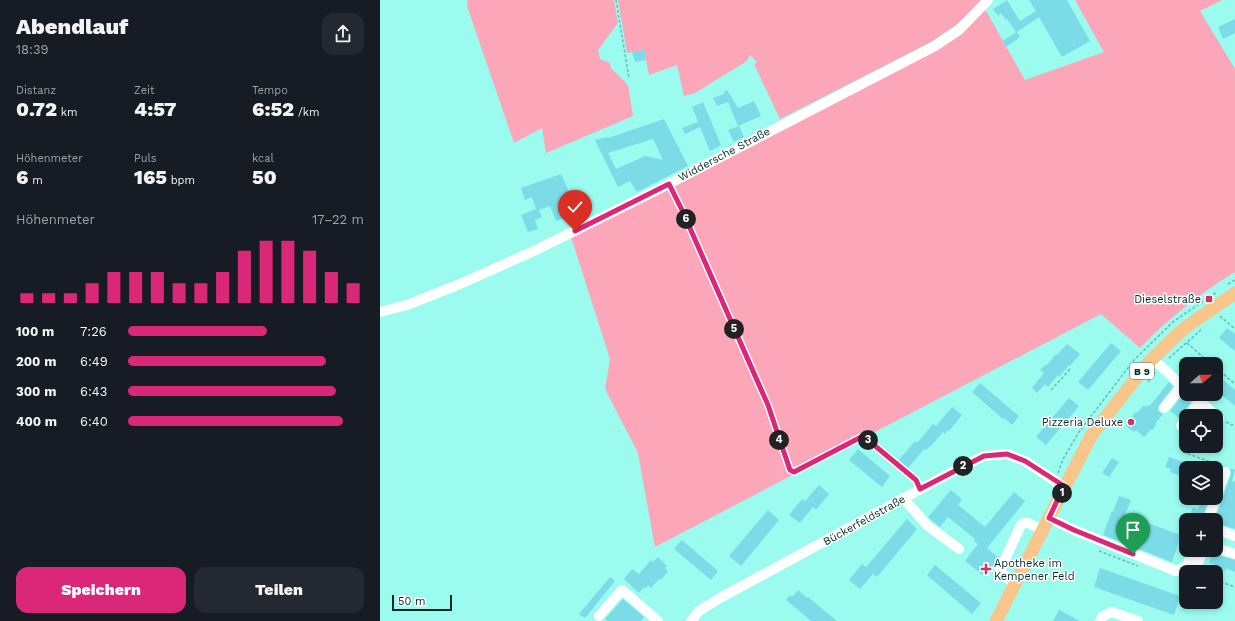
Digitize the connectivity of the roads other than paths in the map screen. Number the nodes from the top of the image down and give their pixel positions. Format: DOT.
graph roads {
  1 [pos="988,0"];
  2 [pos="1235,293"];
  3 [pos="380,312"];
  4 [pos="1156,363"];
  5 [pos="1179,384"];
  6 [pos="1179,393"];
  7 [pos="1200,401"];
  8 [pos="1164,408"];
  9 [pos="1194,409"];
  10 [pos="1209,409"];
  11 [pos="1225,472"];
  12 [pos="1223,478"];
  13 [pos="1064,486"];
  14 [pos="903,498"];
  15 [pos="1049,518"];
  16 [pos="1043,530"];
  17 [pos="1223,532"];
  18 [pos="1235,536"];
  19 [pos="959,549"];
  20 [pos="1223,550"];
  21 [pos="1235,554"];
  22 [pos="1179,571"];
  23 [pos="1015,584"];
  24 [pos="598,616"];
  25 [pos="658,621"];
  26 [pos="690,621"];
  27 [pos="996,621"];
  28 [pos="1100,621"];
  29 [pos="1138,621"];
  1 -- 3 [label="street, Widdersche Straße"];
  2 -- 4 [label="main road, B 9"];
  4 -- 5 [label="street"];
  4 -- 13 [label="main road, B 9"];
  6 -- 8 [label="street"];
  7 -- 9 [label="street"];
  7 -- 10 [label="street"];
  11 -- 12 [label="street"];
  13 -- 14 [label="street, Bückerfeldstraße"];
  13 -- 15 [label="main road, B 9"];
  14 -- 19 [label="street"];
  14 -- 26 [label="street, Bückerfeldstraße"];
  15 -- 16 [label="main road, B 9"];
  15 -- 22 [label="street"];
  16 -- 23 [label="main road, B 9"];
  16 -- 23 [label="street"];
  17 -- 18 [label="street"];
  20 -- 21 [label="street"];
  23 -- 27 [label="main road, B 9"];
  24 -- 25 [label="street"];
  28 -- 29 [label="street"];
}
